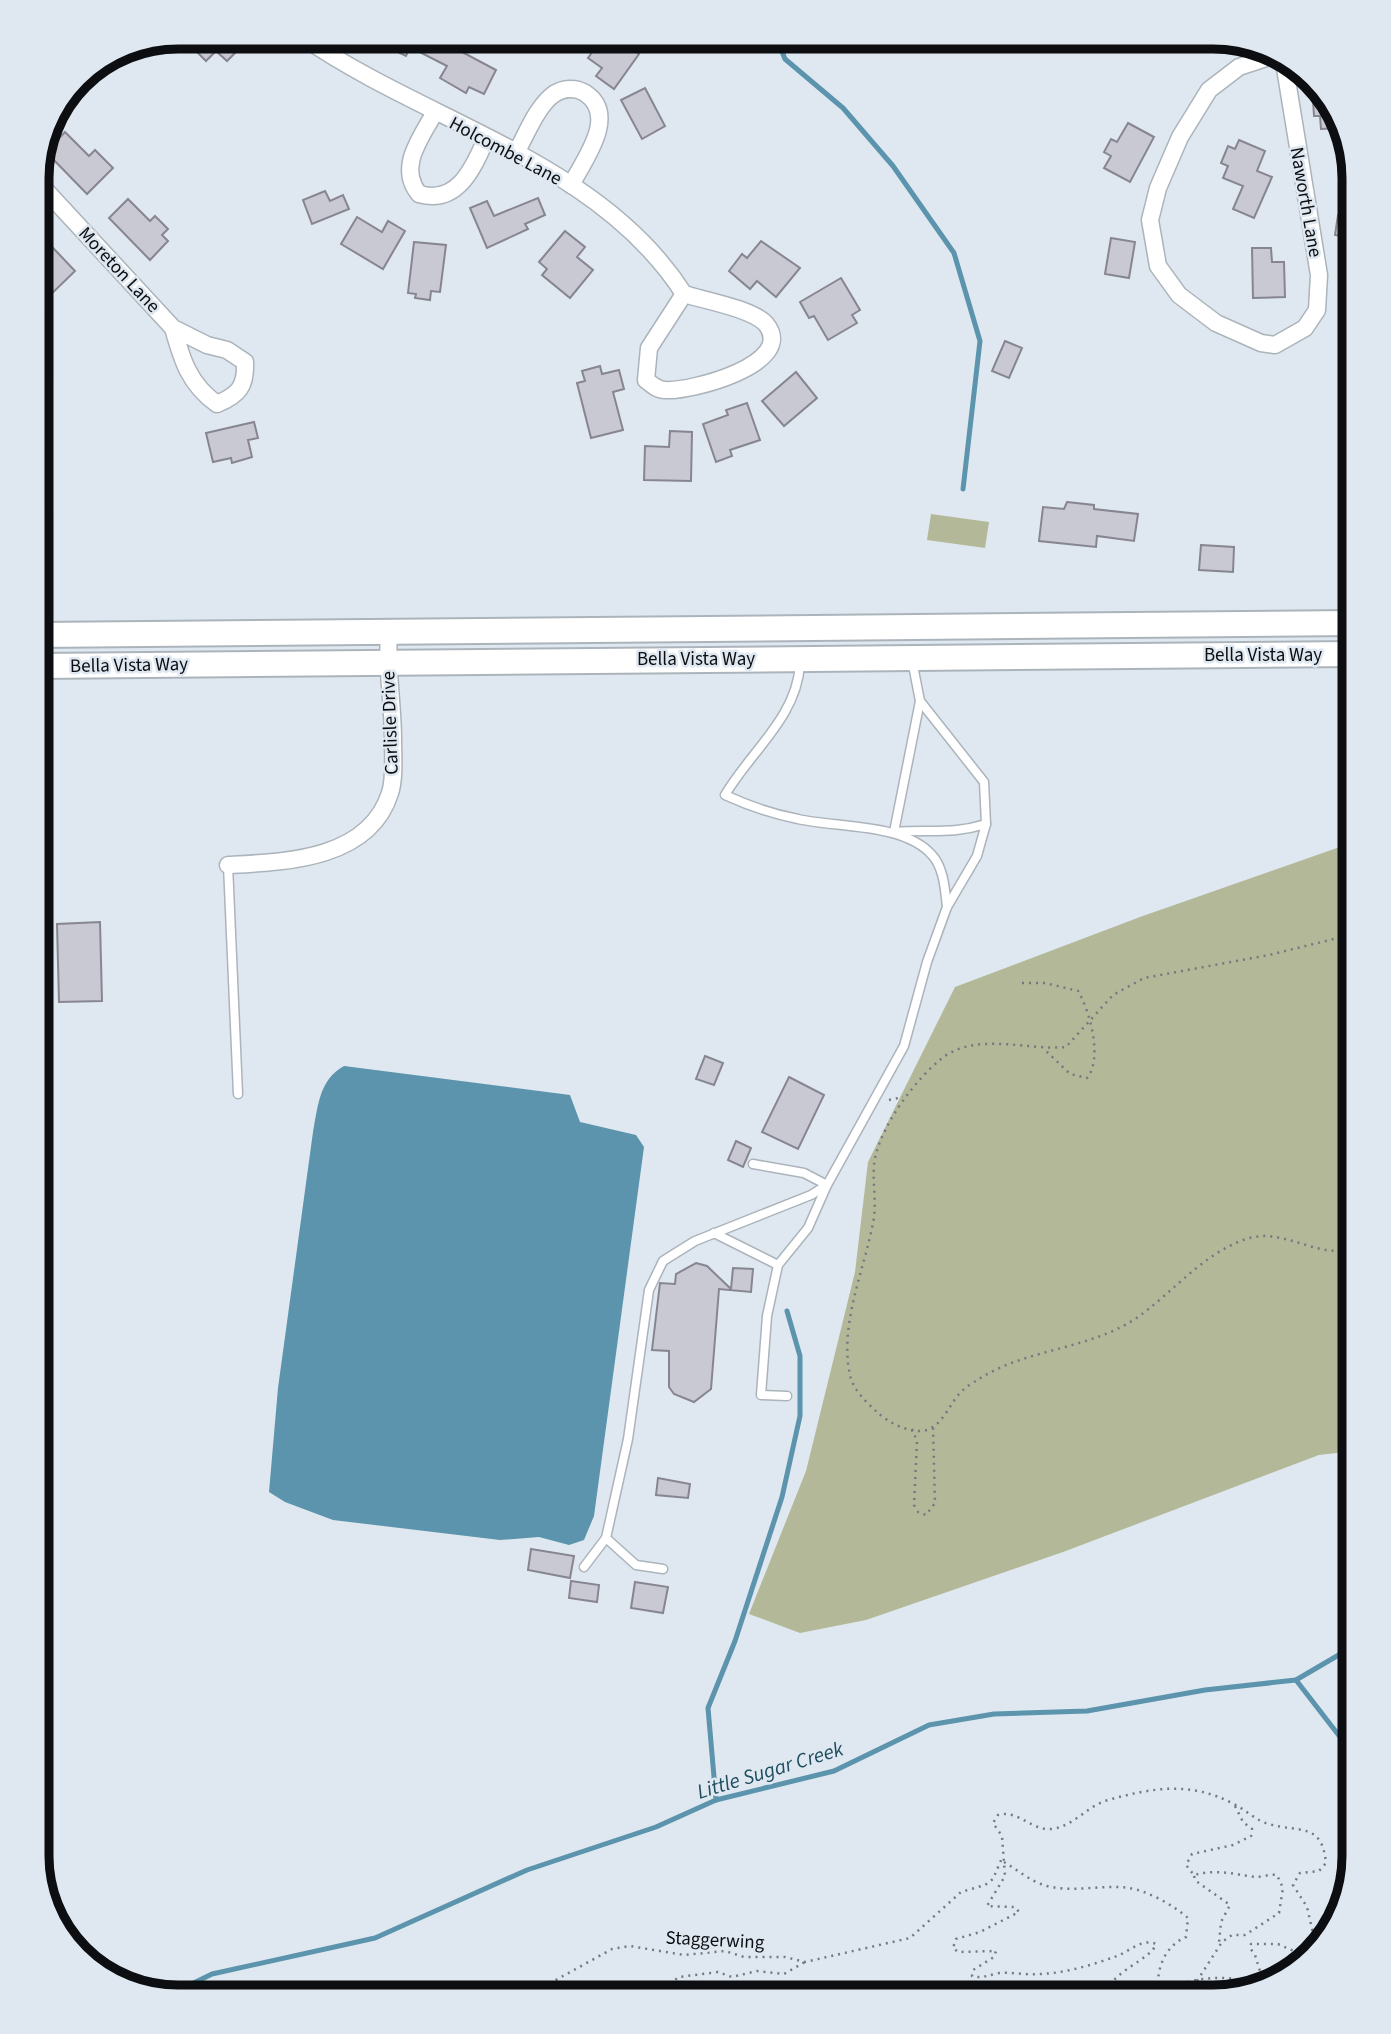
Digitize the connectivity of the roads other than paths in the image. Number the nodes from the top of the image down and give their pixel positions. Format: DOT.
graph roads {
  1 [pos="324,49"];
  2 [pos="1262,59"];
  3 [pos="1286,72"];
  4 [pos="435,112"];
  5 [pos="486,139"];
  6 [pos="516,153"];
  7 [pos="571,185"];
  8 [pos="49,194"];
  9 [pos="684,294"];
  10 [pos="173,328"];
  11 [pos="1342,623"];
  12 [pos="389,632"];
  13 [pos="49,635"];
  14 [pos="1342,654"];
  15 [pos="800,657"];
  16 [pos="911,657"];
  17 [pos="387,661"];
  18 [pos="49,666"];
  19 [pos="920,701"];
  20 [pos="986,824"];
  21 [pos="894,832"];
  22 [pos="228,865"];
  23 [pos="947,906"];
  24 [pos="238,1094"];
  25 [pos="753,1164"];
  26 [pos="827,1185"];
  27 [pos="714,1233"];
  28 [pos="778,1265"];
  29 [pos="787,1396"];
  30 [pos="606,1538"];
  31 [pos="584,1567"];
  32 [pos="663,1569"];
  1 -- 4 [label="street, Holcombe Lane"];
  2 -- 3 [label="street, Naworth Lane"];
  4 -- 5 [label="street, Holcombe Lane"];
  4 -- 5 [label="street"];
  5 -- 6 [label="street, Holcombe Lane"];
  6 -- 7 [label="street, Holcombe Lane"];
  6 -- 7 [label="street"];
  7 -- 9 [label="street, Holcombe Lane"];
  8 -- 10 [label="street, Moreton Lane"];
  9 -- 9 [label="street"];
  10 -- 10 [label="street, Moreton Lane"];
  11 -- 12 [label="main road, Bella Vista Way"];
  12 -- 13 [label="main road, Bella Vista Way"];
  12 -- 17 [label="street, Carlisle Drive"];
  14 -- 16 [label="main road, Bella Vista Way"];
  15 -- 16 [label="main road, Bella Vista Way"];
  15 -- 17 [label="main road, Bella Vista Way"];
  15 -- 21 [label="lane"];
  16 -- 19 [label="lane"];
  17 -- 18 [label="main road, Bella Vista Way"];
  17 -- 22 [label="street, Carlisle Drive"];
  19 -- 20 [label="lane"];
  19 -- 21 [label="lane"];
  20 -- 21 [label="lane"];
  20 -- 23 [label="lane"];
  21 -- 23 [label="lane"];
  22 -- 24 [label="lane"];
  23 -- 26 [label="lane"];
  25 -- 26 [label="lane"];
  26 -- 27 [label="lane"];
  26 -- 28 [label="lane"];
  27 -- 28 [label="lane"];
  27 -- 30 [label="lane"];
  28 -- 29 [label="lane"];
  30 -- 31 [label="lane"];
  30 -- 32 [label="lane"];
}
